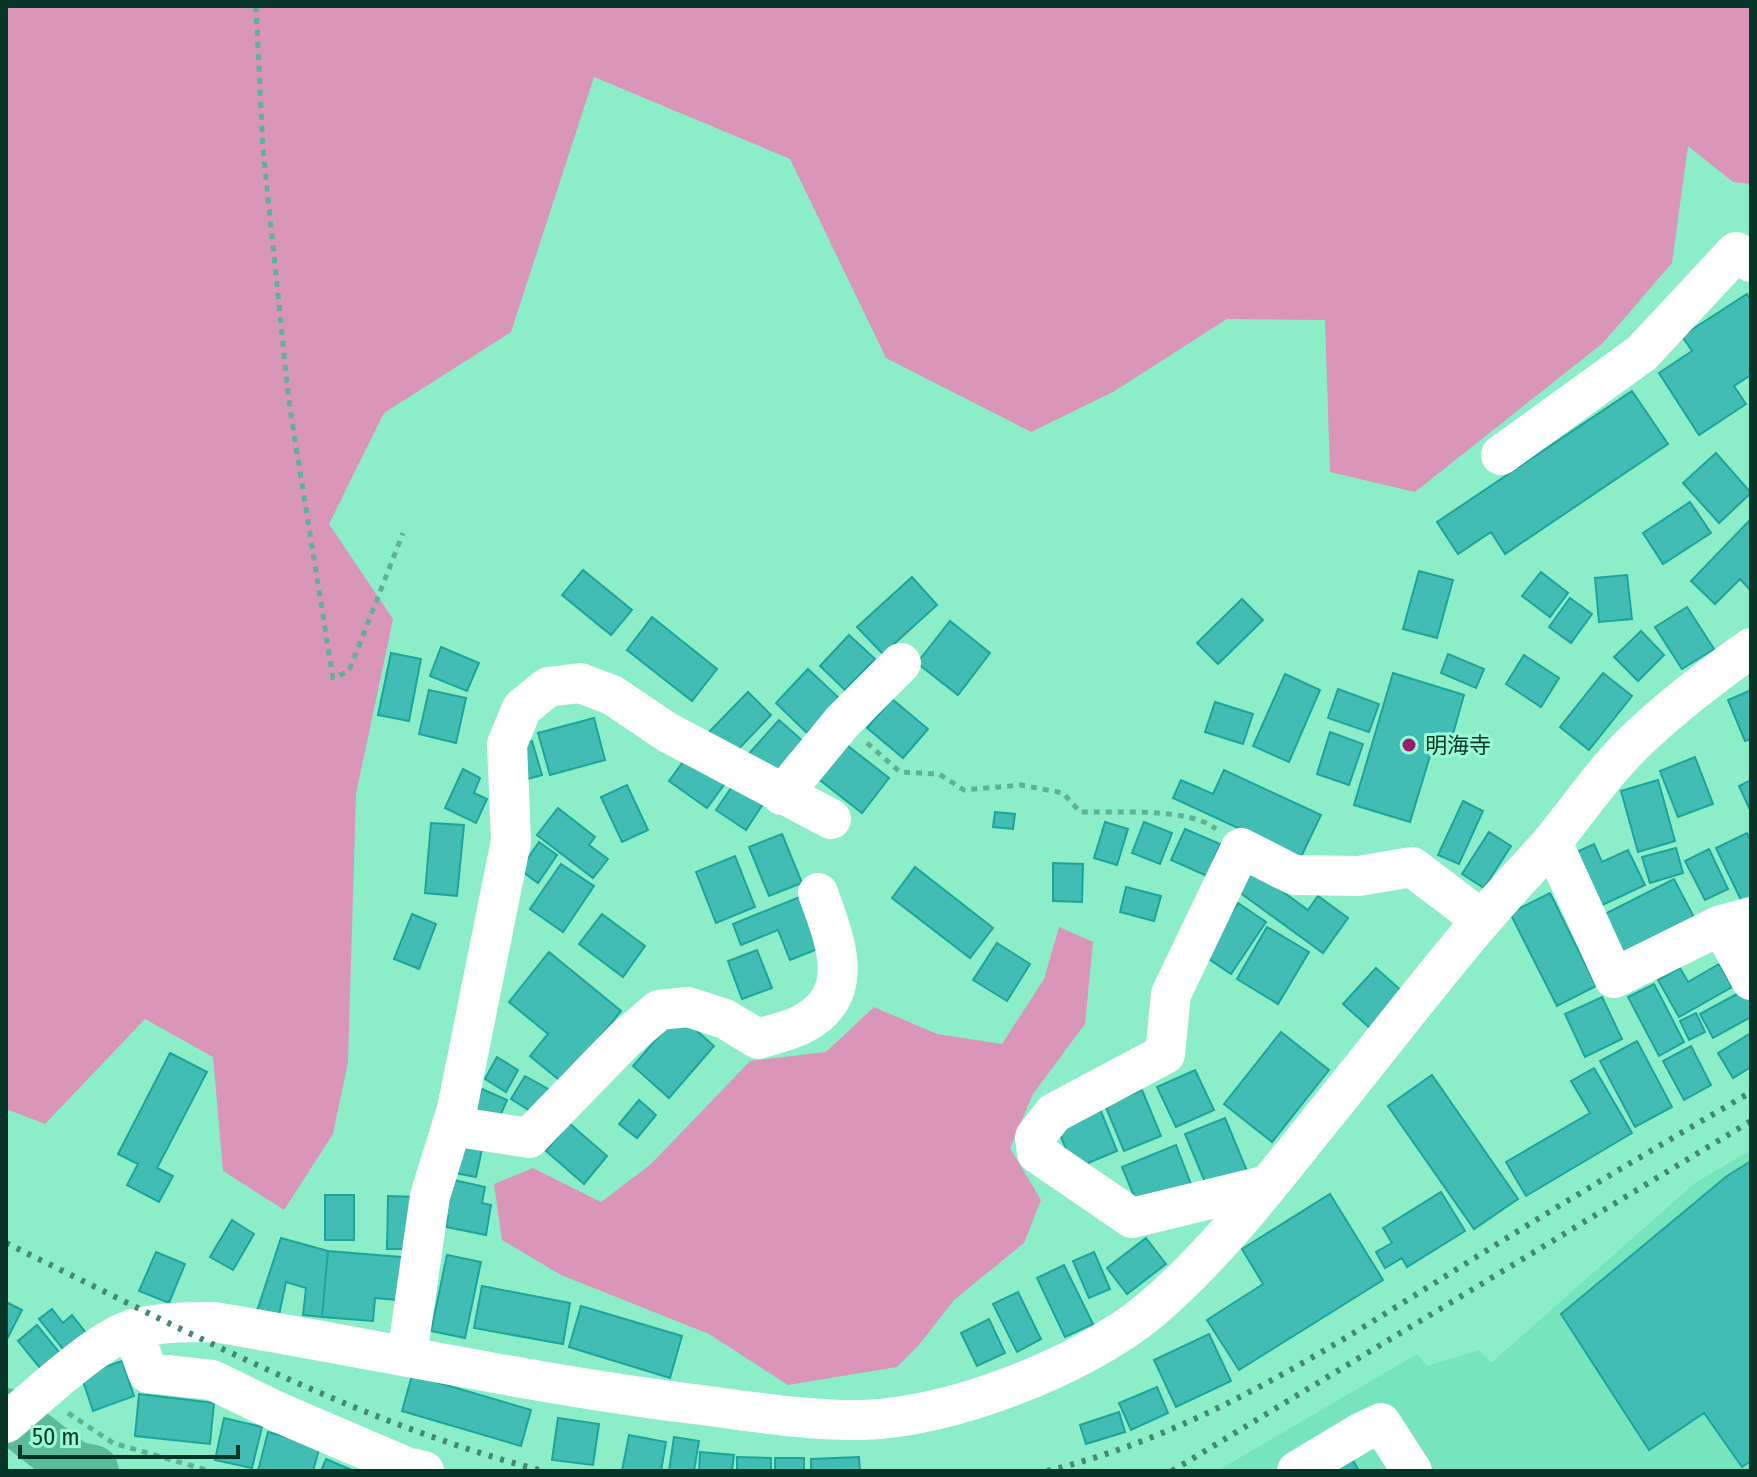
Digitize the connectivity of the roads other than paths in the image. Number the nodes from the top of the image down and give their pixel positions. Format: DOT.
graph roads {
  1 [pos="1751,262"];
  2 [pos="1501,455"];
  3 [pos="1751,648"];
  4 [pos="901,663"];
  5 [pos="782,795"];
  6 [pos="831,819"];
  7 [pos="1552,842"];
  8 [pos="818,893"];
  9 [pos="1482,920"];
  10 [pos="1736,921"];
  11 [pos="1751,980"];
  12 [pos="452,1126"];
  13 [pos="1268,1185"];
  14 [pos="132,1329"];
  15 [pos="407,1356"];
  16 [pos="24,1408"];
  17 [pos="424,1471"];
  18 [pos="1297,1471"];
  19 [pos="1412,1471"];
  1 -- 2 [label="street"];
  3 -- 7 [label="street"];
  4 -- 5 [label="street"];
  5 -- 6 [label="street"];
  5 -- 12 [label="street"];
  7 -- 9 [label="street"];
  7 -- 10 [label="street"];
  8 -- 12 [label="street"];
  9 -- 13 [label="street"];
  9 -- 13 [label="street"];
  10 -- 11 [label="street"];
  12 -- 15 [label="street"];
  13 -- 15 [label="street"];
  14 -- 15 [label="street"];
  14 -- 16 [label="street"];
  14 -- 17 [label="street"];
  18 -- 19 [label="street"];
}
